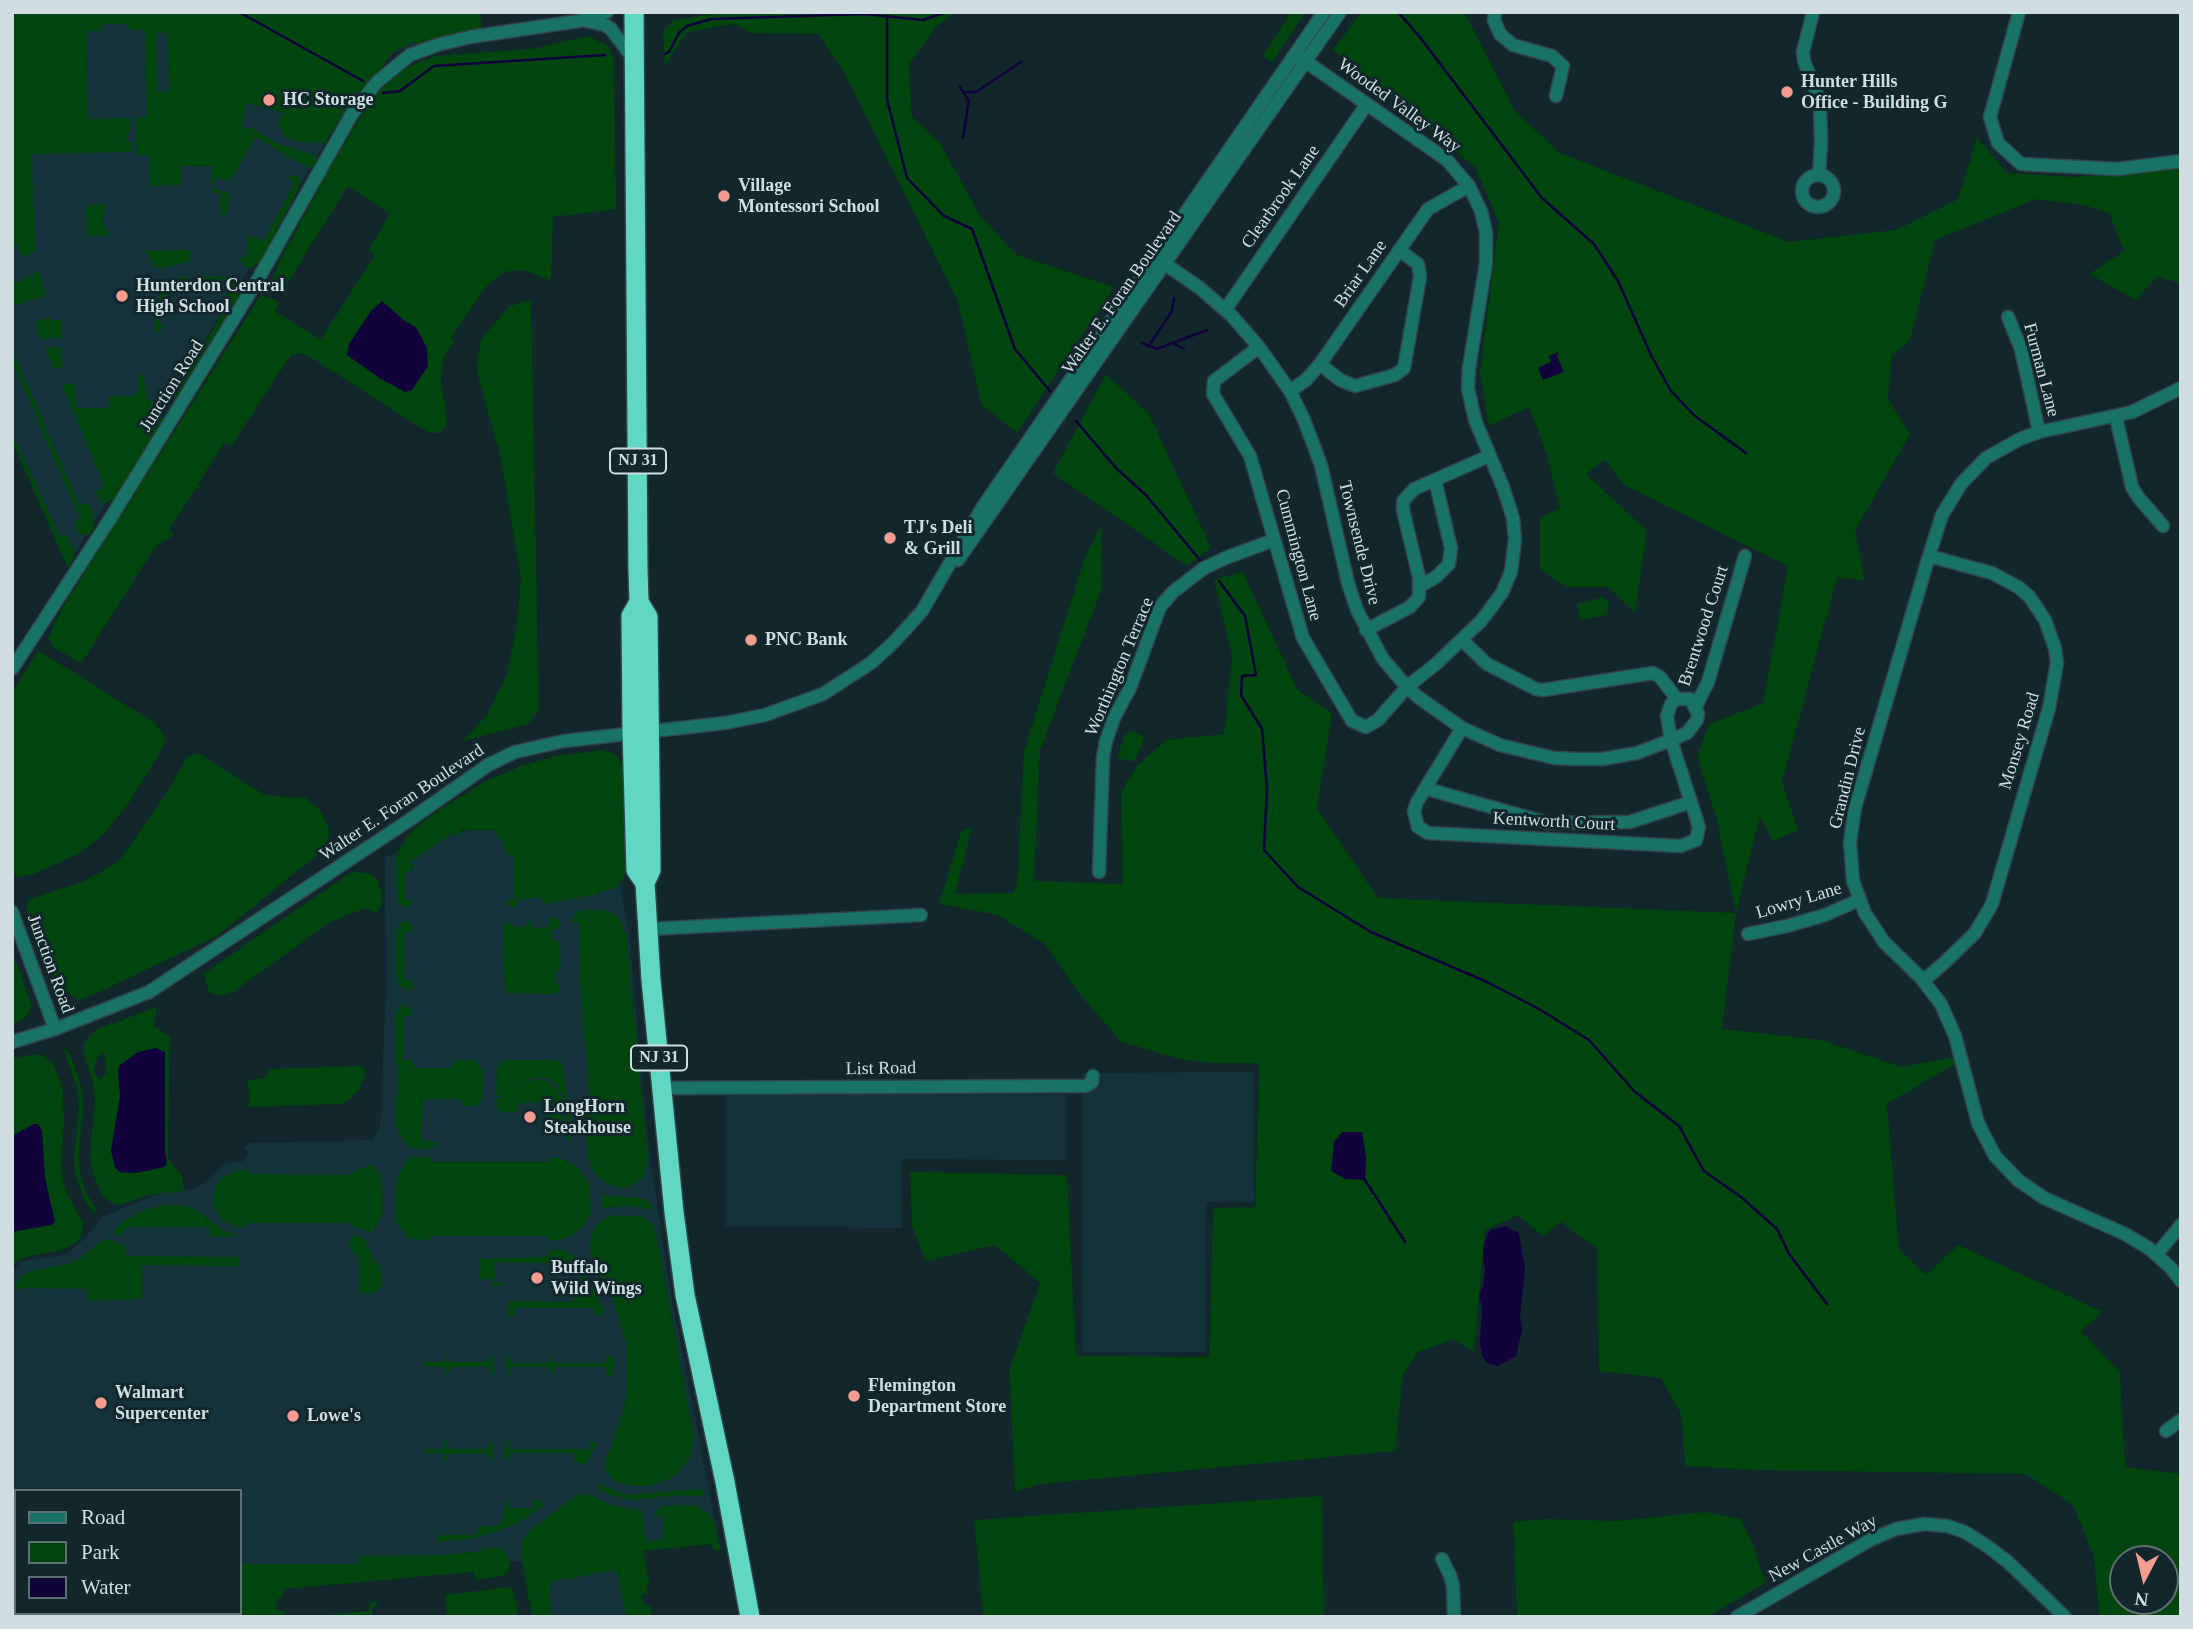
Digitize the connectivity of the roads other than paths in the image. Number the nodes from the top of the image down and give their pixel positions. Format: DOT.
graph roads {
  1 [pos="607,12"];
  2 [pos="1324,12"];
  3 [pos="1340,12"];
  4 [pos="1495,12"];
  5 [pos="1813,12"];
  6 [pos="2019,12"];
  7 [pos="637,13"];
  8 [pos="579,21"];
  9 [pos="1301,58"];
  10 [pos="635,62"];
  11 [pos="1556,96"];
  12 [pos="1367,104"];
  13 [pos="2181,161"];
  14 [pos="1819,175"];
  15 [pos="1469,186"];
  16 [pos="1399,250"];
  17 [pos="1160,259"];
  18 [pos="1225,310"];
  19 [pos="2008,317"];
  20 [pos="1259,347"];
  21 [pos="1320,364"];
  22 [pos="2181,388"];
  23 [pos="1290,391"];
  24 [pos="2116,417"];
  25 [pos="2039,432"];
  26 [pos="1489,456"];
  27 [pos="1435,480"];
  28 [pos="2163,526"];
  29 [pos="1274,540"];
  30 [pos="1745,556"];
  31 [pos="1929,556"];
  32 [pos="1420,586"];
  33 [pos="1366,630"];
  34 [pos="1462,640"];
  35 [pos="12,669"];
  36 [pos="1407,687"];
  37 [pos="1677,699"];
  38 [pos="1696,706"];
  39 [pos="1462,728"];
  40 [pos="640,731"];
  41 [pos="1671,740"];
  42 [pos="1427,789"];
  43 [pos="1691,802"];
  44 [pos="1099,872"];
  45 [pos="1859,900"];
  46 [pos="12,912"];
  47 [pos="921,915"];
  48 [pos="648,929"];
  49 [pos="1748,934"];
  50 [pos="1921,978"];
  51 [pos="55,1029"];
  52 [pos="12,1042"];
  53 [pos="1093,1076"];
  54 [pos="662,1088"];
  55 [pos="2181,1225"];
  56 [pos="2157,1254"];
  57 [pos="2181,1281"];
  58 [pos="2181,1420"];
  59 [pos="2166,1431"];
  60 [pos="1442,1559"];
  61 [pos="750,1617"];
  62 [pos="1454,1617"];
  63 [pos="1737,1617"];
  64 [pos="2065,1617"];
  1 -- 8 [label="street"];
  2 -- 9 [label="street, Walter E. Foran Boulevard"];
  3 -- 9 [label="street, Walter E. Foran Boulevard"];
  4 -- 11 [label="street"];
  5 -- 14 [label="street"];
  6 -- 13 [label="street"];
  7 -- 10 [label="highway, NJ 31"];
  8 -- 10 [label="street"];
  8 -- 35 [label="street, Junction Road"];
  9 -- 12 [label="street, Wooded Valley Way"];
  9 -- 17 [label="street, Walter E. Foran Boulevard"];
  10 -- 40 [label="highway, NJ 31"];
  12 -- 15 [label="street, Wooded Valley Way"];
  12 -- 18 [label="street, Clearbrook Lane"];
  15 -- 16 [label="street, Briar Lane"];
  15 -- 26 [label="street, Wooded Valley Way"];
  16 -- 21 [label="street, Briar Lane"];
  16 -- 21 [label="street"];
  17 -- 18 [label="street, Townsende Drive"];
  17 -- 40 [label="street, Walter E. Foran Boulevard"];
  18 -- 20 [label="street, Townsende Drive"];
  19 -- 25 [label="street, Furman Lane"];
  20 -- 23 [label="street, Townsende Drive"];
  20 -- 29 [label="street, Cummington Lane"];
  21 -- 23 [label="street, Briar Lane"];
  22 -- 24 [label="street, Grandin Drive"];
  23 -- 33 [label="street, Townsende Drive"];
  24 -- 25 [label="street, Grandin Drive"];
  24 -- 28 [label="street"];
  25 -- 31 [label="street, Grandin Drive"];
  26 -- 27 [label="street"];
  26 -- 34 [label="street, Wooded Valley Way"];
  27 -- 32 [label="street"];
  27 -- 32 [label="street"];
  29 -- 36 [label="street, Cummington Lane"];
  29 -- 44 [label="street, Worthington Terrace"];
  30 -- 38 [label="street, Brentwood Court"];
  31 -- 45 [label="street, Grandin Drive"];
  31 -- 50 [label="street, Monsey Road"];
  32 -- 33 [label="street"];
  33 -- 36 [label="street, Townsende Drive"];
  34 -- 36 [label="street, Wooded Valley Way"];
  34 -- 37 [label="street"];
  36 -- 39 [label="street, Townsende Drive"];
  37 -- 38 [label="street"];
  37 -- 41 [label="street"];
  38 -- 41 [label="street, Townsende Drive"];
  39 -- 41 [label="street, Townsende Drive"];
  39 -- 42 [label="street, Kentworth Court"];
  40 -- 48 [label="highway, NJ 31"];
  40 -- 51 [label="street, Walter E. Foran Boulevard"];
  41 -- 43 [label="street, Kentworth Court"];
  42 -- 43 [label="street"];
  42 -- 43 [label="street, Kentworth Court"];
  45 -- 49 [label="street, Lowry Lane"];
  45 -- 50 [label="street, Grandin Drive"];
  46 -- 51 [label="street, Junction Road"];
  47 -- 48 [label="street"];
  48 -- 54 [label="highway, NJ 31"];
  50 -- 56 [label="street, Grandin Drive"];
  51 -- 52 [label="street, Walter E. Foran Boulevard"];
  53 -- 54 [label="street, List Road"];
  54 -- 61 [label="highway, NJ 31"];
  55 -- 56 [label="street"];
  56 -- 57 [label="street, Grandin Drive"];
  58 -- 59 [label="street"];
  60 -- 62 [label="street"];
  63 -- 64 [label="street, New Castle Way"];
}
